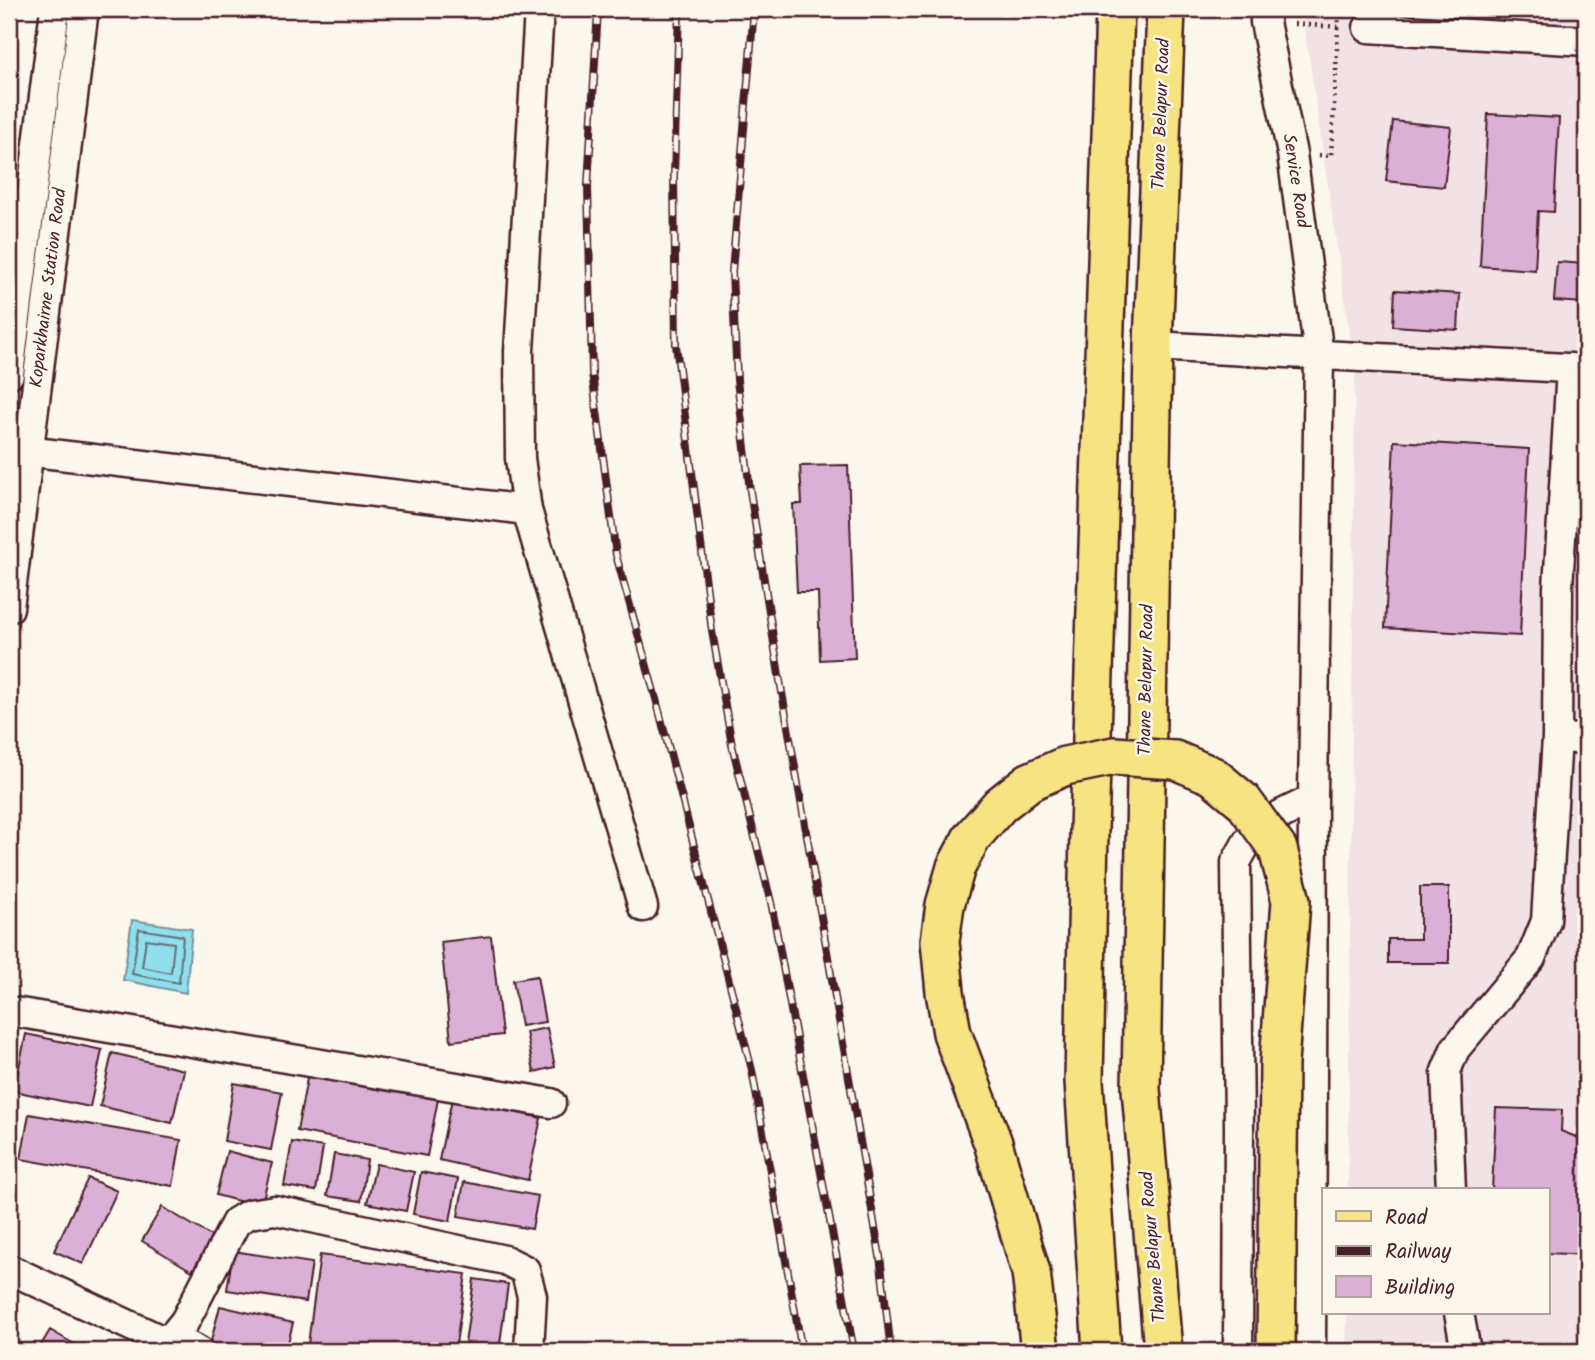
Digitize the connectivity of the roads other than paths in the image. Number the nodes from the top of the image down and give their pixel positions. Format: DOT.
graph roads {
  1 [pos="539,9"];
  2 [pos="1115,9"];
  3 [pos="1166,9"];
  4 [pos="70,10"];
  5 [pos="1265,15"];
  6 [pos="1368,28"];
  7 [pos="1586,41"];
  8 [pos="1153,346"];
  9 [pos="1319,355"];
  10 [pos="1579,368"];
  11 [pos="9,374"];
  12 [pos="19,450"];
  13 [pos="527,510"];
  14 [pos="9,608"];
  15 [pos="1558,737"];
  16 [pos="1586,740"];
  17 [pos="1313,799"];
  18 [pos="643,907"];
  19 [pos="9,1011"];
  20 [pos="551,1102"];
  21 [pos="1451,1188"];
  22 [pos="9,1269"];
  23 [pos="1459,1314"];
  24 [pos="172,1336"];
  25 [pos="198,1351"];
  26 [pos="529,1351"];
  27 [pos="1040,1351"];
  28 [pos="1102,1351"];
  29 [pos="1163,1351"];
  30 [pos="1238,1351"];
  31 [pos="1276,1351"];
  32 [pos="1311,1351"];
  33 [pos="1466,1351"];
  1 -- 13 [label="street"];
  2 -- 28 [label="main road"];
  3 -- 8 [label="main road, Thane Belapur Road"];
  4 -- 11 [label="street, Koparkhairne Station Road"];
  4 -- 12 [label="street, Koparkhairne Station Road"];
  5 -- 9 [label="street, Service Road"];
  6 -- 7 [label="street"];
  8 -- 9 [label="street"];
  8 -- 29 [label="main road, Thane Belapur Road"];
  9 -- 10 [label="street"];
  9 -- 17 [label="street, Service Road"];
  10 -- 15 [label="street"];
  12 -- 13 [label="street"];
  12 -- 14 [label="street, Koparkhairne Station Road"];
  13 -- 18 [label="street"];
  15 -- 16 [label="street"];
  15 -- 21 [label="street"];
  17 -- 30 [label="street"];
  17 -- 32 [label="street, Service Road"];
  19 -- 20 [label="street"];
  22 -- 24 [label="street"];
  23 -- 33 [label="street"];
  24 -- 25 [label="street"];
  24 -- 26 [label="street"];
  27 -- 31 [label="main road, bridge"];
}
